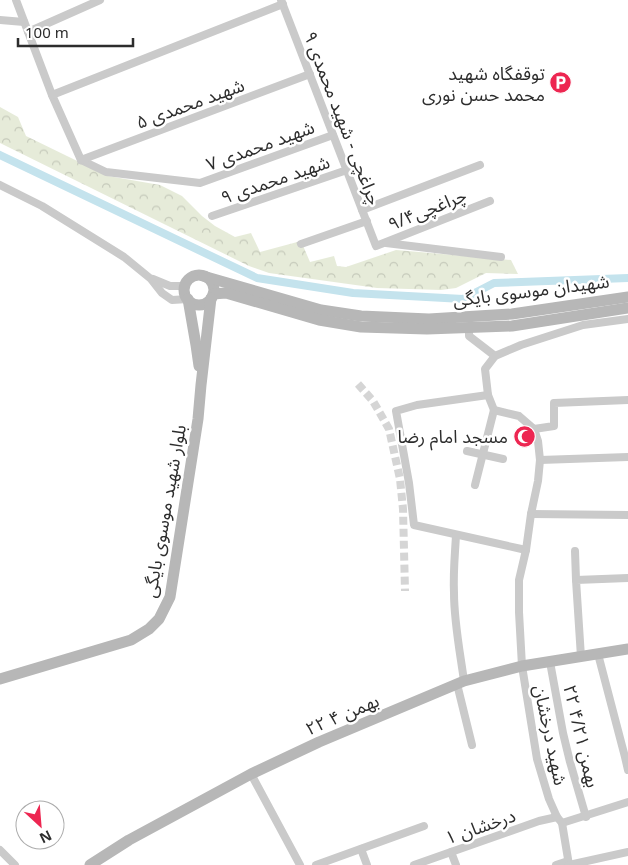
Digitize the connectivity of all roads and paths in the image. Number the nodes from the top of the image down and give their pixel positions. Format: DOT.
graph roads {
  1 [pos="16,0"];
  2 [pos="100,0"];
  3 [pos="282,2"];
  4 [pos="0,20"];
  5 [pos="24,22"];
  6 [pos="28,32"];
  7 [pos="310,74"];
  8 [pos="52,95"];
  9 [pos="333,135"];
  10 [pos="80,160"];
  11 [pos="480,165"];
  12 [pos="347,170"];
  13 [pos="0,185"];
  14 [pos="490,201"];
  15 [pos="362,210"];
  16 [pos="212,216"];
  17 [pos="367,221"];
  18 [pos="301,244"];
  19 [pos="380,244"];
  20 [pos="501,257"];
  21 [pos="203,276"];
  22 [pos="151,279"];
  23 [pos="185,286"];
  24 [pos="212,296"];
  25 [pos="628,297"];
  26 [pos="188,299"];
  27 [pos="628,308"];
  28 [pos="628,319"];
  29 [pos="469,328"];
  30 [pos="494,356"];
  31 [pos="201,385"];
  32 [pos="488,395"];
  33 [pos="628,400"];
  34 [pos="494,410"];
  35 [pos="534,429"];
  36 [pos="467,451"];
  37 [pos="483,454"];
  38 [pos="628,457"];
  39 [pos="503,459"];
  40 [pos="540,460"];
  41 [pos="475,485"];
  42 [pos="531,514"];
  43 [pos="628,515"];
  44 [pos="456,535"];
  45 [pos="526,550"];
  46 [pos="574,551"];
  47 [pos="628,578"];
  48 [pos="576,580"];
  49 [pos="628,648"];
  50 [pos="598,654"];
  51 [pos="580,657"];
  52 [pos="550,662"];
  53 [pos="522,666"];
  54 [pos="0,679"];
  55 [pos="461,682"];
  56 [pos="472,745"];
  57 [pos="627,757"];
  58 [pos="628,770"];
  59 [pos="250,774"];
  60 [pos="628,802"];
  61 [pos="586,816"];
  62 [pos="560,820"];
  63 [pos="424,826"];
  64 [pos="361,849"];
  65 [pos="0,850"];
  66 [pos="451,852"];
  67 [pos="628,852"];
  68 [pos="94,864"];
  69 [pos="569,864"];
  70 [pos="15,865"];
  71 [pos="300,865"];
  72 [pos="316,865"];
  73 [pos="367,865"];
  74 [pos="414,865"];
  75 [pos="456,865"];
  76 [pos="556,865"];
  1 -- 5 [label="street"];
  2 -- 6 [label="street"];
  3 -- 7 [label="street, ۹ چراغچی - شهید محمدی"];
  3 -- 8 [label="street"];
  4 -- 5 [label="street"];
  5 -- 6 [label="street"];
  6 -- 8 [label="street"];
  7 -- 9 [label="street, ۹ چراغچی - شهید محمدی"];
  7 -- 10 [label="street, شهید محمدی ۵"];
  8 -- 10 [label="street"];
  9 -- 10 [label="street, شهید محمدی ۷"];
  9 -- 12 [label="street, ۹ چراغچی - شهید محمدی"];
  11 -- 15 [label="street"];
  12 -- 15 [label="street, ۹ چراغچی - شهید محمدی"];
  12 -- 16 [label="street, شهید محمدی ۹"];
  13 -- 22 [label="street"];
  14 -- 19 [label="street, ۹/۴چراغچی"];
  15 -- 17 [label="street, ۹ چراغچی - شهید محمدی"];
  17 -- 18 [label="street"];
  17 -- 19 [label="street, ۹ چراغچی - شهید محمدی"];
  19 -- 20 [label="street"];
  21 -- 23 [label="street"];
  21 -- 24 [label="street"];
  21 -- 25 [label="street, شهیدان موسوی بایگی"];
  22 -- 23 [label="street"];
  22 -- 26 [label="street"];
  23 -- 26 [label="street"];
  24 -- 26 [label="street"];
  24 -- 29 [label="street, شهیدان موسوی بایگی"];
  24 -- 31 [label="street, بلوار شهید موسوی بایگی"];
  26 -- 31 [label="street, بلوار شهید موسوی بایگی"];
  27 -- 29 [label="street, شهیدان موسوی بایگی"];
  28 -- 30 [label="street"];
  29 -- 30 [label="street"];
  30 -- 32 [label="street"];
  31 -- 54 [label="street, بلوار شهید موسوی بایگی"];
  32 -- 34 [label="street"];
  32 -- 44 [label="street"];
  33 -- 35 [label="street"];
  34 -- 35 [label="street"];
  34 -- 37 [label="street"];
  35 -- 40 [label="street, شهید درخشان"];
  36 -- 37 [label="street"];
  37 -- 39 [label="street"];
  37 -- 41 [label="street"];
  38 -- 40 [label="street"];
  40 -- 42 [label="street, شهید درخشان"];
  42 -- 43 [label="street"];
  42 -- 45 [label="street, شهید درخشان"];
  44 -- 45 [label="street"];
  44 -- 55 [label="street"];
  45 -- 53 [label="street, شهید درخشان"];
  46 -- 48 [label="street"];
  47 -- 48 [label="street"];
  48 -- 51 [label="street"];
  49 -- 50 [label="street, ۲۲ بهمن ۴"];
  50 -- 51 [label="street, ۲۲ بهمن ۴"];
  50 -- 57 [label="street"];
  51 -- 52 [label="street, ۲۲ بهمن ۴"];
  52 -- 53 [label="street, ۲۲ بهمن ۴"];
  52 -- 61 [label="street, ۲۲ بهمن ۴/۲۱"];
  53 -- 55 [label="street, ۲۲ بهمن ۴"];
  53 -- 62 [label="street, شهید درخشان"];
  55 -- 56 [label="street"];
  55 -- 59 [label="street, ۲۲ بهمن ۴"];
  57 -- 58 [label="street"];
  59 -- 68 [label="street, ۲۲ بهمن ۴"];
  59 -- 71 [label="street"];
  60 -- 61 [label="street, درخشان ۱"];
  61 -- 62 [label="street, درخشان ۱"];
  62 -- 66 [label="street, درخشان ۱"];
  62 -- 69 [label="street, شهید درخشان"];
  63 -- 64 [label="street"];
  64 -- 72 [label="street"];
  64 -- 73 [label="street"];
  65 -- 70 [label="street"];
  66 -- 74 [label="street, درخشان ۱"];
  66 -- 75 [label="street"];
  67 -- 69 [label="street"];
  69 -- 76 [label="street"];
}
